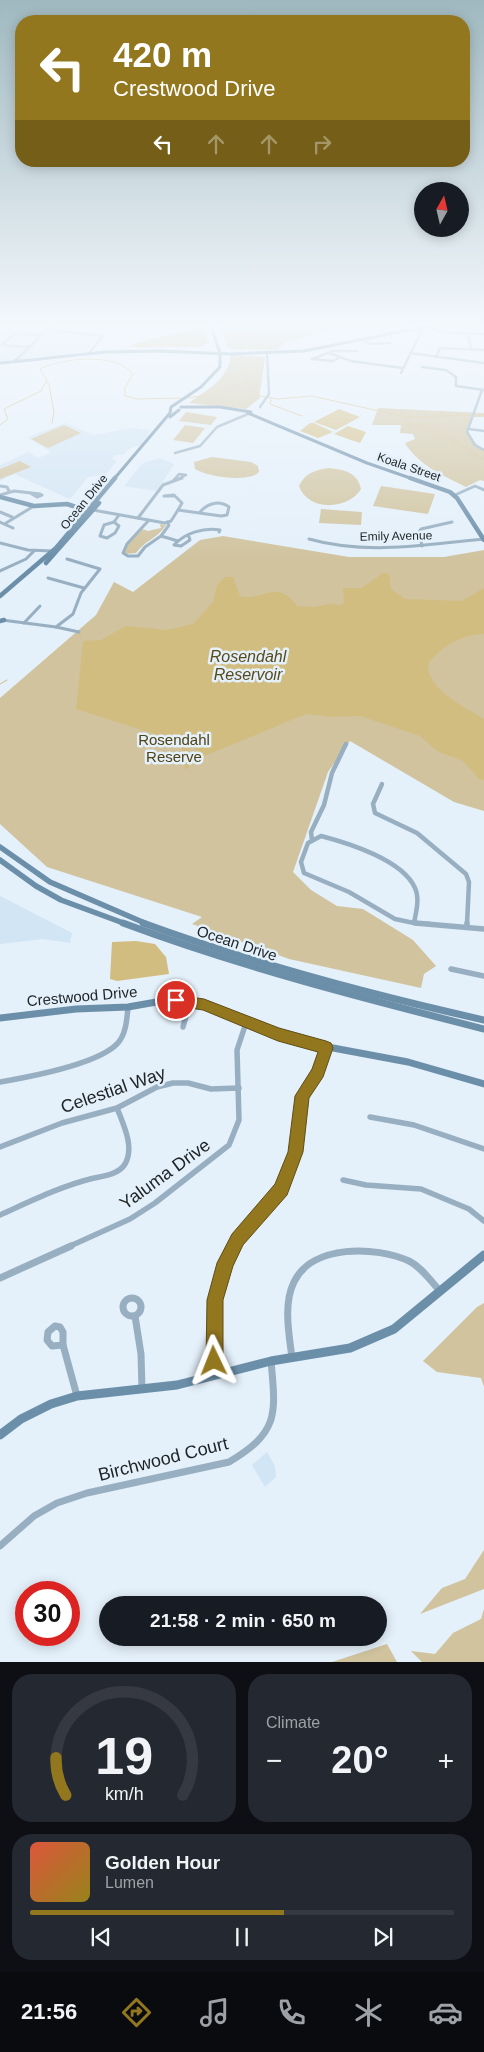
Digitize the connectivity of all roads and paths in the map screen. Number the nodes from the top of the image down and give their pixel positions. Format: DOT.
graph roads {
  1 [pos="177,405"];
  2 [pos="183,405"];
  3 [pos="262,405"];
  4 [pos="478,405"];
  5 [pos="173,407"];
  6 [pos="260,407"];
  7 [pos="180,408"];
  8 [pos="249,414"];
  9 [pos="469,429"];
  10 [pos="484,431"];
  11 [pos="484,450"];
  12 [pos="175,453"];
  13 [pos="173,481"];
  14 [pos="0,486"];
  15 [pos="484,490"];
  16 [pos="9,491"];
  17 [pos="30,493"];
  18 [pos="455,495"];
  19 [pos="0,496"];
  20 [pos="175,496"];
  21 [pos="34,506"];
  22 [pos="91,510"];
  23 [pos="178,510"];
  24 [pos="0,512"];
  25 [pos="200,512"];
  26 [pos="119,515"];
  27 [pos="12,518"];
  28 [pos="138,518"];
  29 [pos="149,520"];
  30 [pos="0,522"];
  31 [pos="114,522"];
  32 [pos="167,522"];
  33 [pos="452,522"];
  34 [pos="6,523"];
  35 [pos="13,528"];
  36 [pos="219,532"];
  37 [pos="162,536"];
  38 [pos="189,537"];
  39 [pos="309,538"];
  40 [pos="483,540"];
  41 [pos="178,541"];
  42 [pos="0,543"];
  43 [pos="422,546"];
  44 [pos="34,551"];
  45 [pos="52,551"];
  46 [pos="67,559"];
  47 [pos="1,569"];
  48 [pos="48,578"];
  49 [pos="84,588"];
  50 [pos="0,596"];
  51 [pos="0,602"];
  52 [pos="40,606"];
  53 [pos="1,620"];
  54 [pos="24,623"];
  55 [pos="56,628"];
  56 [pos="79,632"];
  57 [pos="346,744"];
  58 [pos="382,784"];
  59 [pos="312,829"];
  60 [pos="318,837"];
  61 [pos="312,840"];
  62 [pos="0,847"];
  63 [pos="0,860"];
  64 [pos="39,876"];
  65 [pos="30,882"];
  66 [pos="414,923"];
  67 [pos="467,926"];
  68 [pos="484,929"];
  69 [pos="451,969"];
  70 [pos="484,976"];
  71 [pos="190,1002"];
  72 [pos="128,1007"];
  73 [pos="0,1018"];
  74 [pos="247,1020"];
  75 [pos="484,1020"];
  76 [pos="183,1027"];
  77 [pos="484,1029"];
  78 [pos="326,1048"];
  79 [pos="0,1082"];
  80 [pos="484,1084"];
  81 [pos="239,1088"];
  82 [pos="117,1108"];
  83 [pos="370,1118"];
  84 [pos="0,1147"];
  85 [pos="484,1149"];
  86 [pos="343,1180"];
  87 [pos="0,1216"];
  88 [pos="484,1221"];
  89 [pos="484,1255"];
  90 [pos="0,1278"];
  91 [pos="439,1290"];
  92 [pos="135,1316"];
  93 [pos="64,1345"];
  94 [pos="292,1358"];
  95 [pos="271,1361"];
  96 [pos="216,1374"];
  97 [pos="142,1390"];
  98 [pos="77,1396"];
  99 [pos="0,1433"];
  100 [pos="0,1546"];
  1 -- 5 [label="main road, Ocean Drive"];
  2 -- 7 [label="main road, Ocean Drive"];
  3 -- 6 [label="street"];
  4 -- 9 [label="street"];
  5 -- 7 [label="main road, Koala Street"];
  5 -- 22 [label="main road, Ocean Drive"];
  7 -- 8 [label="main road, Koala Street"];
  7 -- 22 [label="main road, Ocean Drive"];
  8 -- 12 [label="street"];
  8 -- 18 [label="main road, Koala Street"];
  9 -- 10 [label="street"];
  9 -- 11 [label="street"];
  13 -- 28 [label="street"];
  14 -- 16 [label="street"];
  15 -- 18 [label="street"];
  16 -- 17 [label="street"];
  16 -- 19 [label="street"];
  18 -- 40 [label="main road, Koala Street"];
  19 -- 21 [label="main road"];
  20 -- 23 [label="street"];
  21 -- 22 [label="main road"];
  21 -- 27 [label="street"];
  22 -- 26 [label="street"];
  22 -- 45 [label="main road, Ocean Drive"];
  22 -- 51 [label="main road, Ocean Drive"];
  23 -- 25 [label="street"];
  23 -- 32 [label="street"];
  24 -- 27 [label="street"];
  25 -- 25 [label="street"];
  26 -- 28 [label="street"];
  26 -- 31 [label="street"];
  27 -- 34 [label="street"];
  28 -- 29 [label="street"];
  29 -- 32 [label="street"];
  29 -- 37 [label="street"];
  30 -- 34 [label="street"];
  31 -- 31 [label="street"];
  32 -- 37 [label="street"];
  33 -- 43 [label="street"];
  34 -- 35 [label="street"];
  36 -- 38 [label="street"];
  37 -- 41 [label="street"];
  38 -- 41 [label="street"];
  38 -- 41 [label="street"];
  39 -- 43 [label="street, Emily Avenue"];
  40 -- 43 [label="street, Emily Avenue"];
  42 -- 44 [label="street"];
  44 -- 45 [label="street"];
  44 -- 47 [label="street"];
  45 -- 50 [label="main road, Ocean Drive"];
  46 -- 49 [label="street"];
  48 -- 49 [label="street"];
  49 -- 55 [label="street"];
  52 -- 54 [label="street"];
  53 -- 54 [label="street"];
  54 -- 55 [label="street"];
  55 -- 56 [label="street"];
  57 -- 59 [label="street"];
  58 -- 67 [label="street"];
  59 -- 60 [label="street"];
  59 -- 61 [label="street"];
  60 -- 61 [label="street"];
  60 -- 66 [label="street"];
  61 -- 66 [label="street"];
  62 -- 64 [label="main road, Ocean Drive"];
  63 -- 65 [label="main road, Ocean Drive"];
  64 -- 65 [label="main road"];
  64 -- 75 [label="main road, Ocean Drive"];
  65 -- 77 [label="main road, Ocean Drive"];
  66 -- 67 [label="street"];
  67 -- 68 [label="street"];
  69 -- 70 [label="street"];
  71 -- 72 [label="main road, Crestwood Drive"];
  71 -- 74 [label="main road, Crestwood Drive"];
  71 -- 76 [label="street"];
  72 -- 73 [label="main road, Crestwood Drive"];
  72 -- 79 [label="street"];
  74 -- 78 [label="main road, Crestwood Drive"];
  74 -- 81 [label="street, Yaluma Drive"];
  78 -- 80 [label="main road, Crestwood Drive"];
  78 -- 96 [label="street"];
  81 -- 82 [label="street, Celestial Way"];
  81 -- 90 [label="street, Yaluma Drive"];
  82 -- 84 [label="street, Celestial Way"];
  82 -- 87 [label="street"];
  83 -- 85 [label="street"];
  86 -- 88 [label="street"];
  89 -- 91 [label="main road"];
  91 -- 94 [label="main road"];
  91 -- 94 [label="street"];
  92 -- 97 [label="street"];
  93 -- 98 [label="street"];
  94 -- 95 [label="main road"];
  95 -- 96 [label="main road"];
  95 -- 100 [label="street, Birchwood Court"];
  96 -- 97 [label="main road"];
  97 -- 98 [label="main road"];
  98 -- 99 [label="main road"];
}
